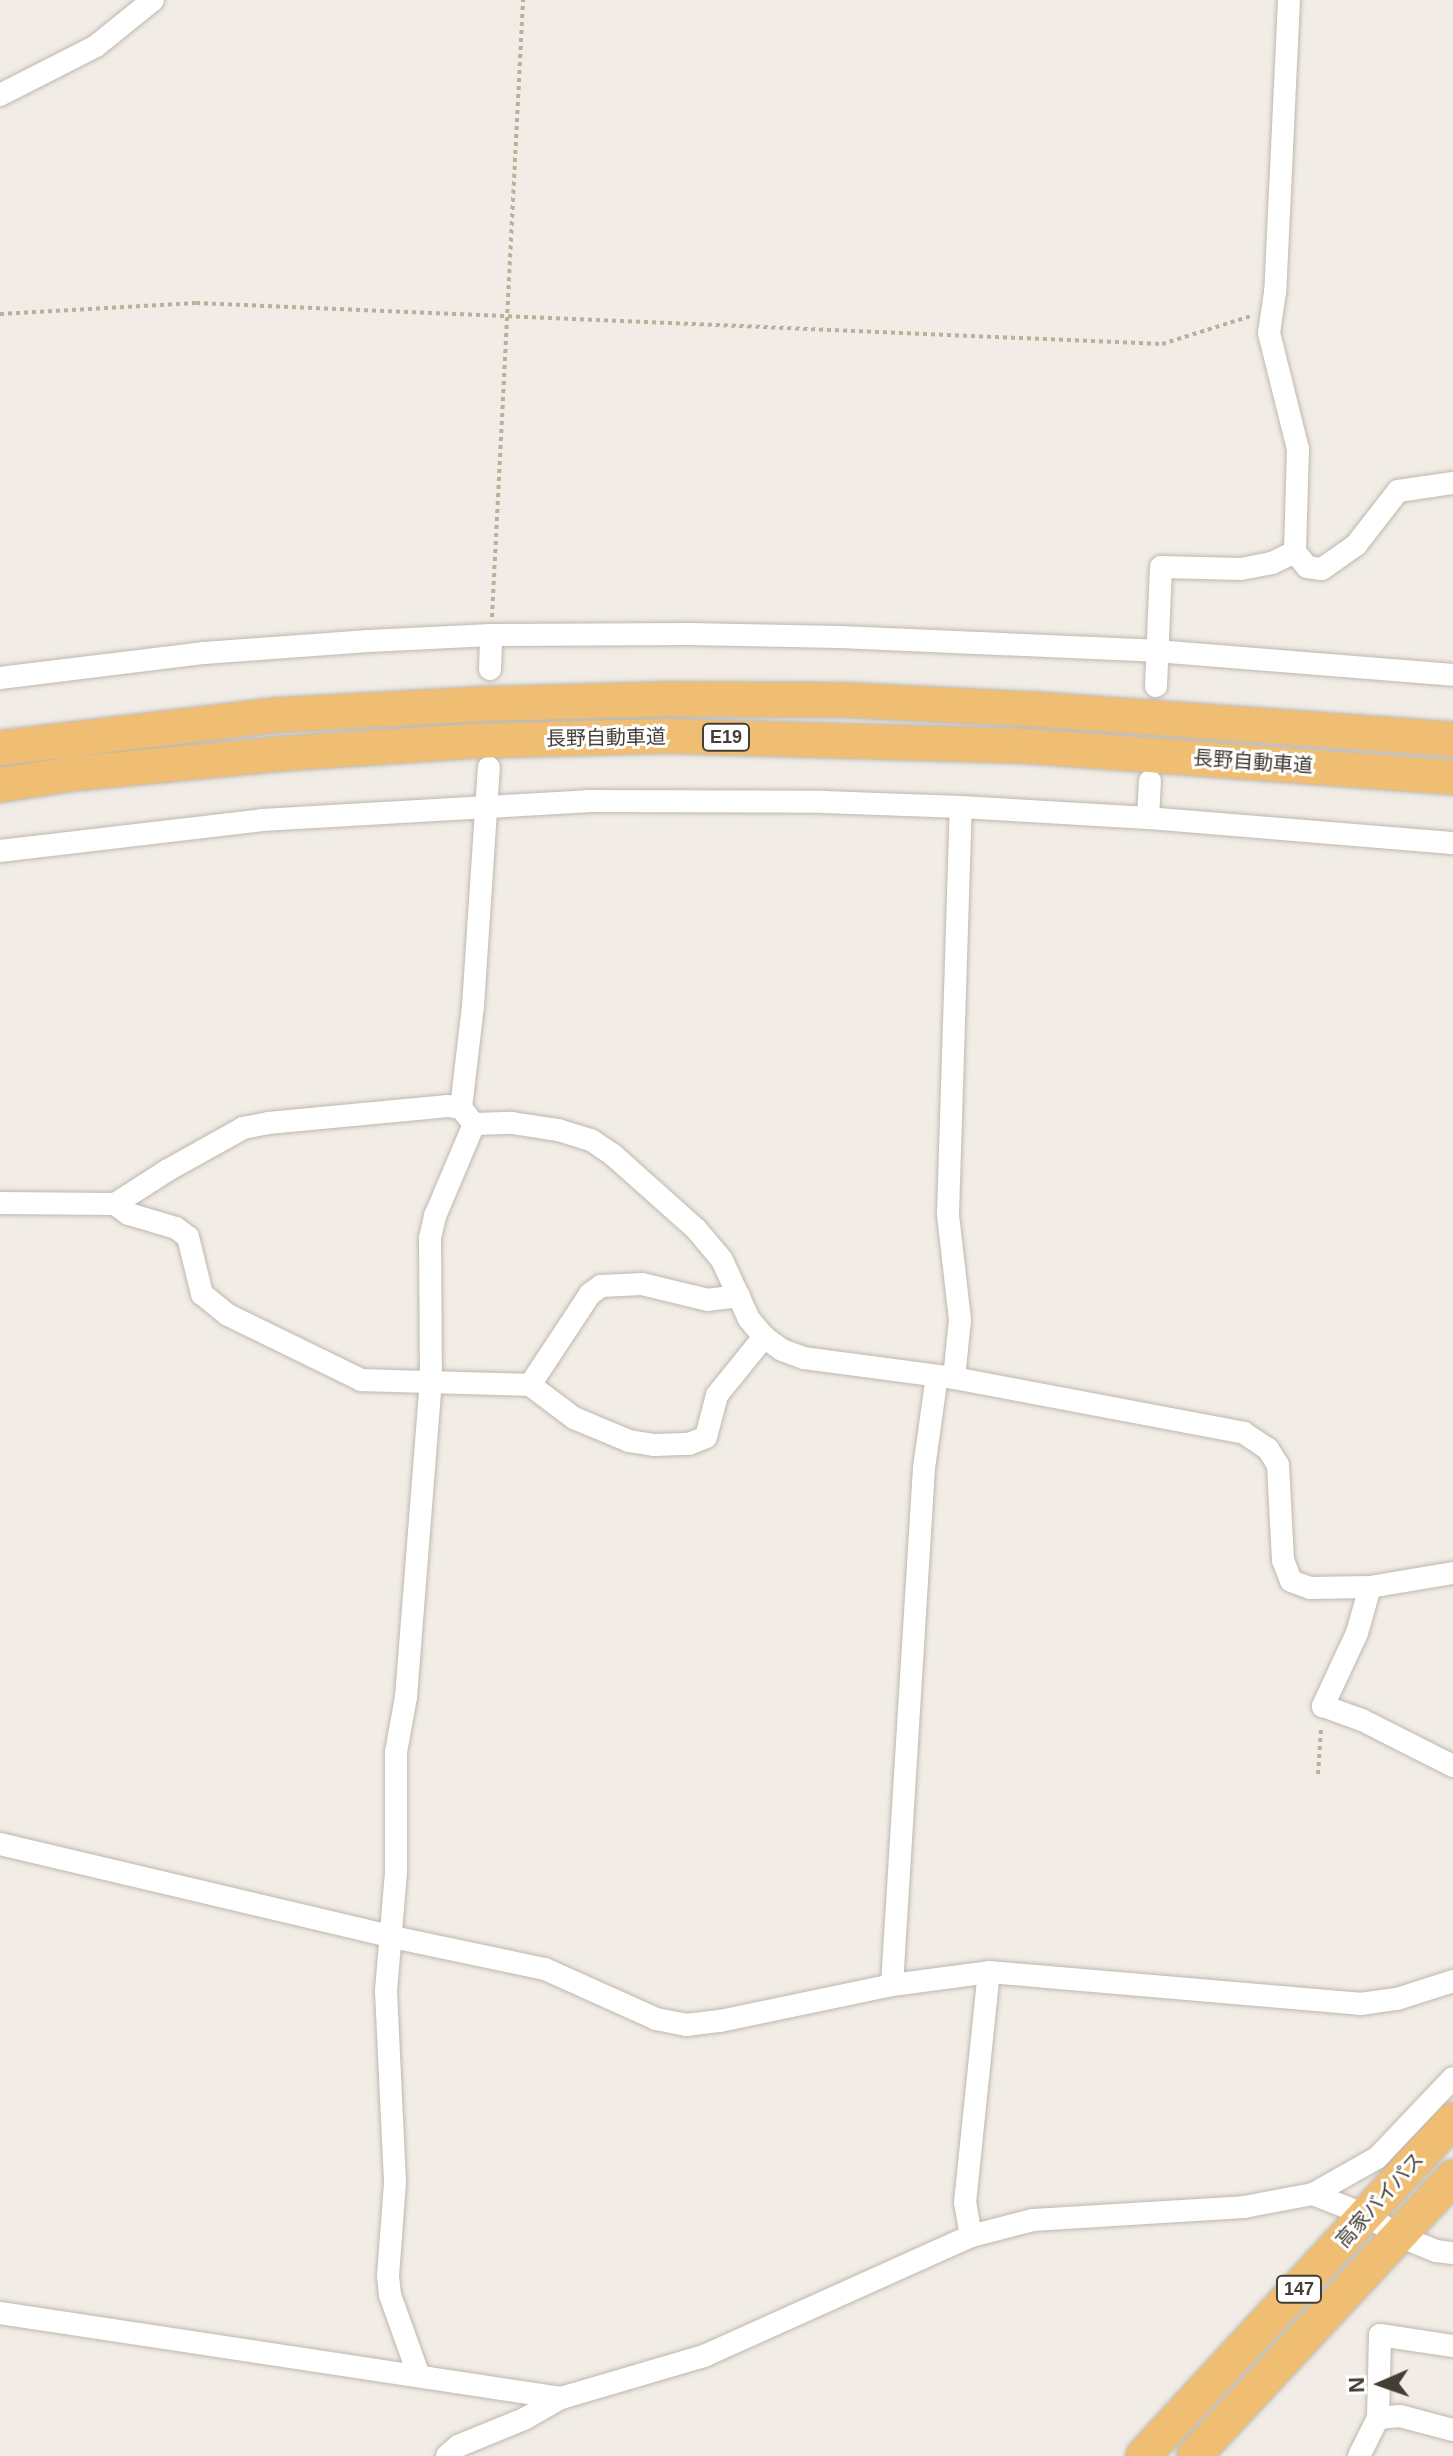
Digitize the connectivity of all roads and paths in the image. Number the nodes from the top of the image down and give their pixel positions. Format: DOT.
graph roads {
  1 [pos="153,0"];
  2 [pos="523,0"];
  3 [pos="1289,0"];
  4 [pos="0,95"];
  5 [pos="0,314"];
  6 [pos="1270,315"];
  7 [pos="509,316"];
  8 [pos="1453,483"];
  9 [pos="1295,552"];
  10 [pos="491,635"];
  11 [pos="1156,651"];
  12 [pos="490,669"];
  13 [pos="1453,675"];
  14 [pos="0,678"];
  15 [pos="1156,686"];
  16 [pos="1453,739"];
  17 [pos="0,748"];
  18 [pos="489,768"];
  19 [pos="1453,777"];
  20 [pos="1150,781"];
  21 [pos="0,785"];
  22 [pos="489,805"];
  23 [pos="961,807"];
  24 [pos="1148,818"];
  25 [pos="1453,843"];
  26 [pos="0,851"];
  27 [pos="467,1116"];
  28 [pos="0,1203"];
  29 [pos="115,1204"];
  30 [pos="739,1296"];
  31 [pos="764,1337"];
  32 [pos="946,1377"];
  33 [pos="431,1382"];
  34 [pos="530,1385"];
  35 [pos="1453,1573"];
  36 [pos="1370,1587"];
  37 [pos="1323,1706"];
  38 [pos="1453,1766"];
  39 [pos="1318,1774"];
  40 [pos="0,1844"];
  41 [pos="388,1936"];
  42 [pos="989,1972"];
  43 [pos="1453,1981"];
  44 [pos="892,1985"];
  45 [pos="1453,2078"];
  46 [pos="1453,2120"];
  47 [pos="1453,2177"];
  48 [pos="1313,2194"];
  49 [pos="1368,2216"];
  50 [pos="971,2236"];
  51 [pos="1399,2236"];
  52 [pos="1453,2253"];
  53 [pos="0,2313"];
  54 [pos="1453,2346"];
  55 [pos="419,2376"];
  56 [pos="561,2398"];
  57 [pos="1378,2418"];
  58 [pos="1453,2430"];
  59 [pos="447,2456"];
  60 [pos="1143,2456"];
  61 [pos="1194,2456"];
  62 [pos="1359,2456"];
  1 -- 4 [label="street"];
  2 -- 7 [label="path"];
  3 -- 6 [label="street"];
  5 -- 7 [label="path"];
  6 -- 7 [label="path"];
  6 -- 9 [label="street"];
  7 -- 10 [label="path"];
  8 -- 9 [label="street"];
  9 -- 11 [label="street"];
  10 -- 11 [label="street"];
  10 -- 12 [label="street"];
  10 -- 14 [label="street"];
  11 -- 13 [label="street"];
  11 -- 15 [label="street"];
  16 -- 17 [label="highway, 長野自動車道 / E19"];
  18 -- 22 [label="street"];
  19 -- 21 [label="highway, 長野自動車道 / E19"];
  20 -- 24 [label="street"];
  22 -- 23 [label="street"];
  22 -- 26 [label="street"];
  22 -- 27 [label="street"];
  23 -- 24 [label="street"];
  23 -- 32 [label="street"];
  24 -- 25 [label="street"];
  27 -- 29 [label="street"];
  27 -- 30 [label="street"];
  27 -- 33 [label="street"];
  28 -- 29 [label="street"];
  29 -- 33 [label="street"];
  30 -- 31 [label="street"];
  30 -- 34 [label="street"];
  31 -- 32 [label="street"];
  31 -- 34 [label="street"];
  32 -- 36 [label="street"];
  32 -- 44 [label="street"];
  33 -- 34 [label="street"];
  33 -- 41 [label="street"];
  35 -- 36 [label="street"];
  36 -- 37 [label="street"];
  37 -- 38 [label="street"];
  37 -- 39 [label="path"];
  40 -- 41 [label="street"];
  41 -- 44 [label="street"];
  41 -- 55 [label="street"];
  42 -- 43 [label="street"];
  42 -- 44 [label="street"];
  42 -- 50 [label="street"];
  45 -- 48 [label="street"];
  46 -- 49 [label="highway, 高家バイパス / 147"];
  47 -- 51 [label="highway, 高家バイパス / 147"];
  48 -- 49 [label="street"];
  48 -- 50 [label="street"];
  49 -- 51 [label="street"];
  49 -- 60 [label="highway, 高家バイパス / 147"];
  50 -- 56 [label="street"];
  51 -- 52 [label="street"];
  51 -- 61 [label="highway, 高家バイパス / 147"];
  53 -- 55 [label="street"];
  54 -- 57 [label="street"];
  55 -- 56 [label="street"];
  56 -- 59 [label="street"];
  57 -- 58 [label="street"];
  57 -- 62 [label="street"];
}
